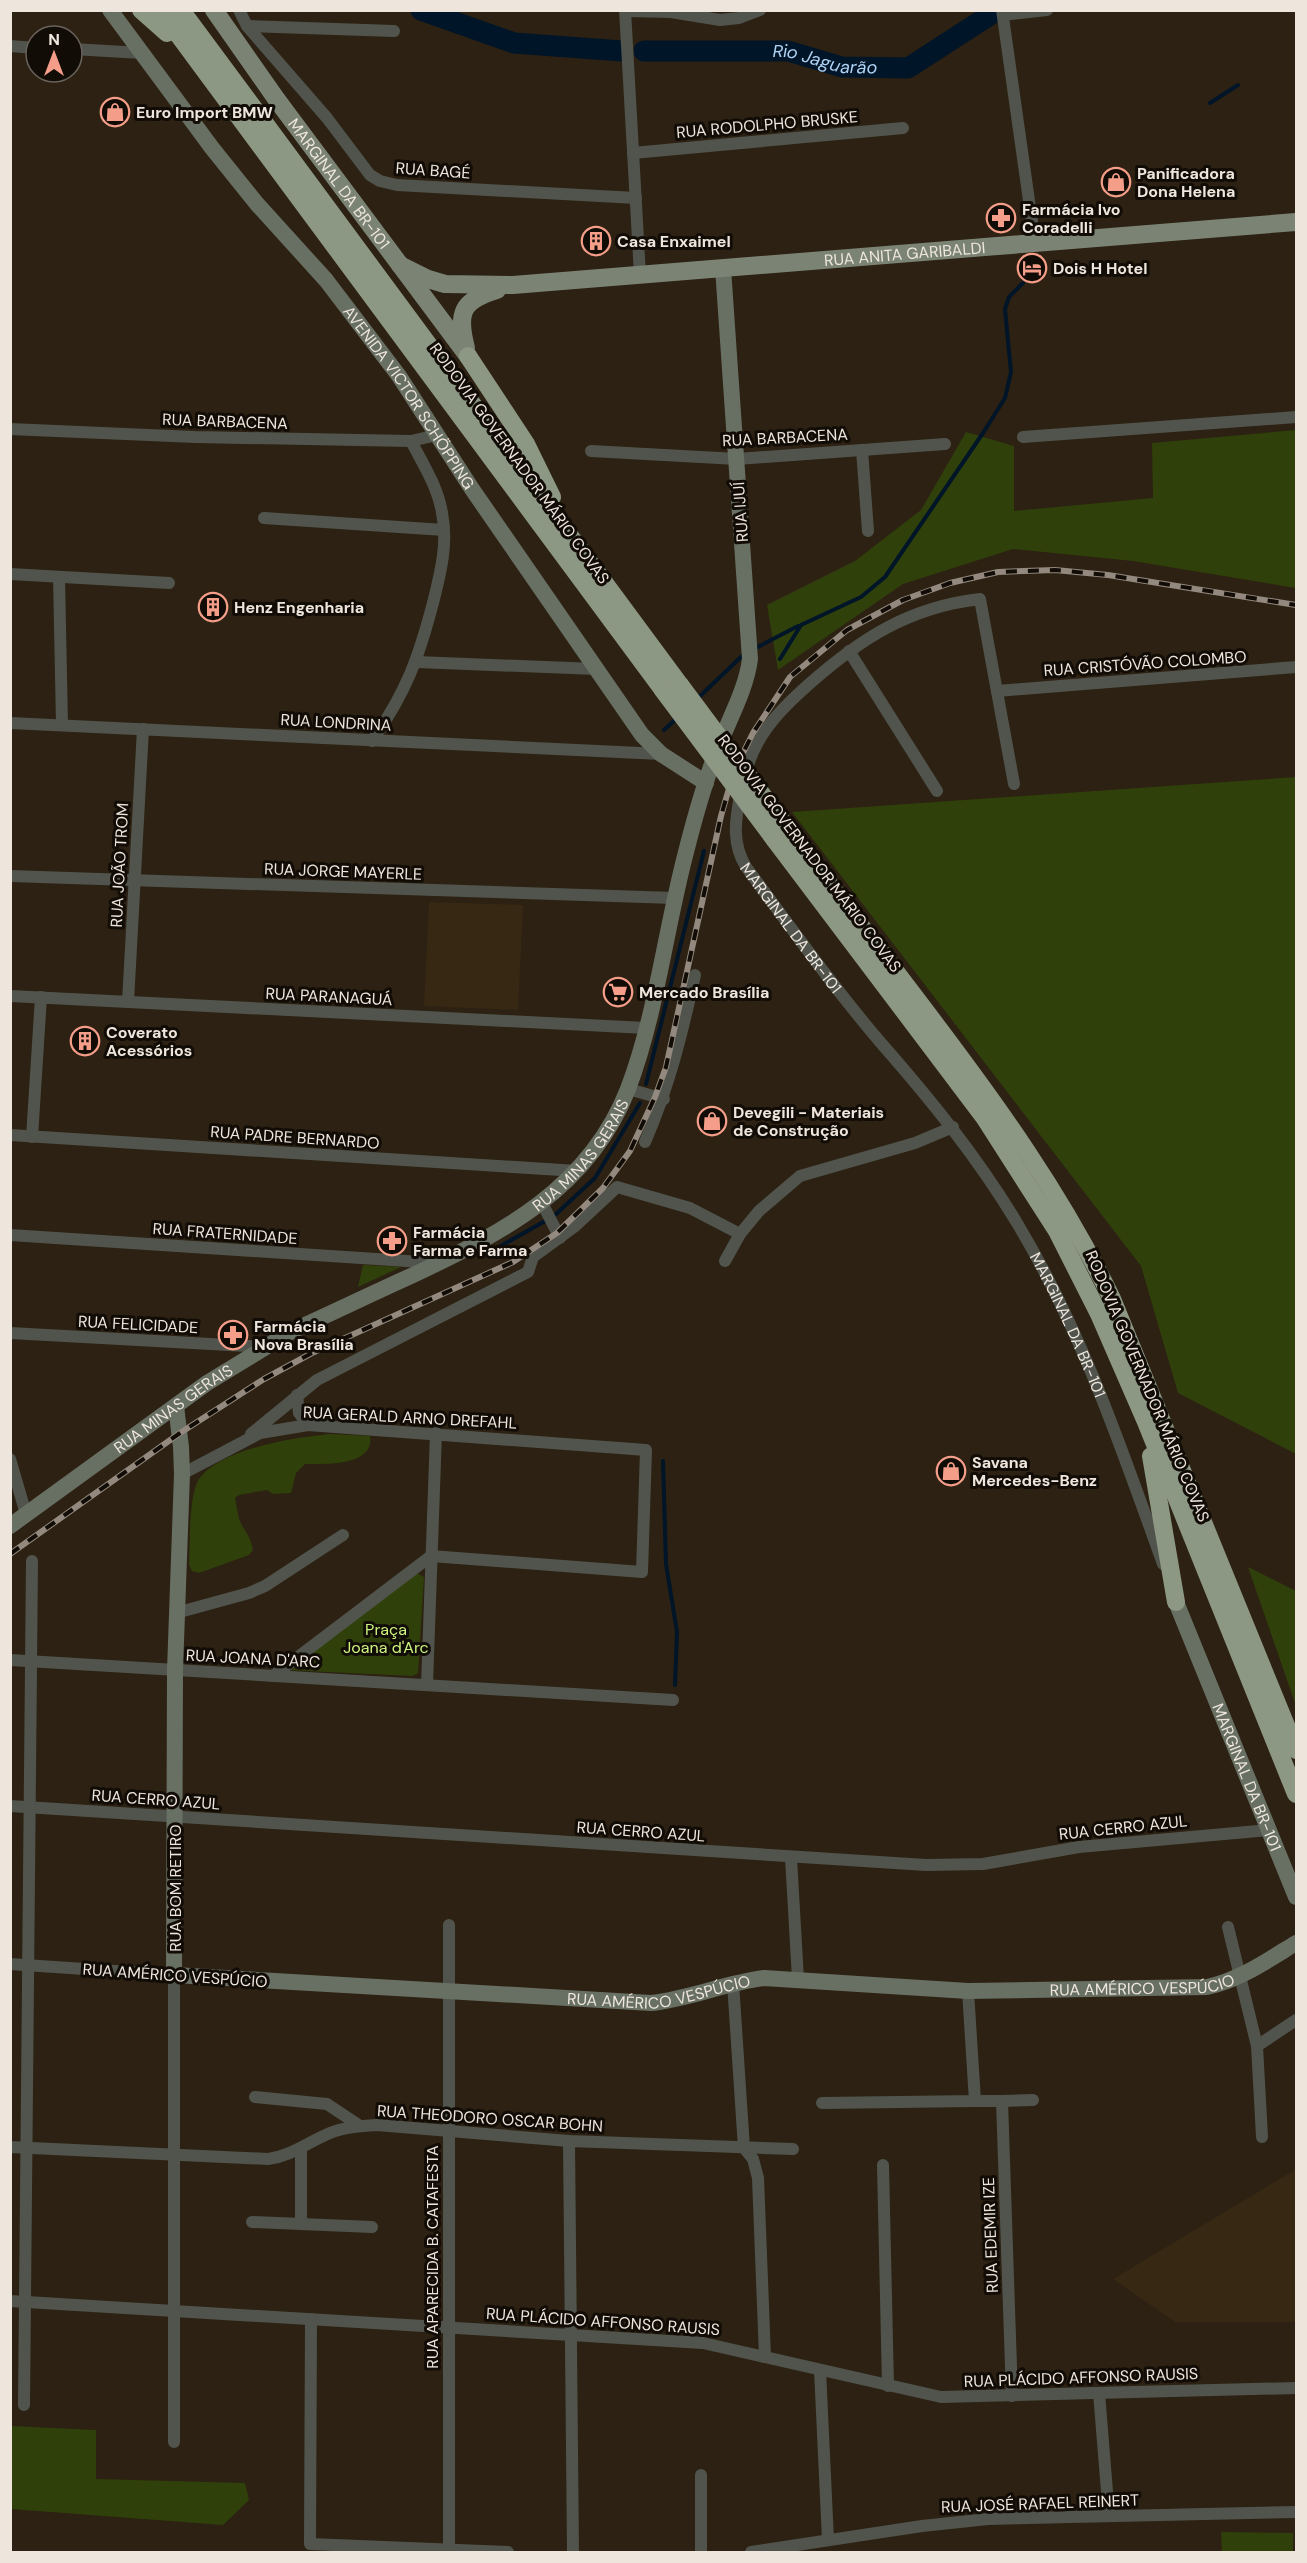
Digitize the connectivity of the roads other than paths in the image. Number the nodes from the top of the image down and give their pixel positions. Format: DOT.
graph roads {
  1 [pos="110,10"];
  2 [pos="141,10"];
  3 [pos="160,10"];
  4 [pos="181,10"];
  5 [pos="187,10"];
  6 [pos="214,10"];
  7 [pos="238,10"];
  8 [pos="760,10"];
  9 [pos="1047,10"];
  10 [pos="625,11"];
  11 [pos="1003,13"];
  12 [pos="247,26"];
  13 [pos="394,32"];
  14 [pos="207,45"];
  15 [pos="84,51"];
  16 [pos="142,53"];
  17 [pos="198,61"];
  18 [pos="903,128"];
  19 [pos="633,153"];
  20 [pos="636,198"];
  21 [pos="1296,222"];
  22 [pos="1035,243"];
  23 [pos="400,265"];
  24 [pos="723,268"];
  25 [pos="640,275"];
  26 [pos="513,285"];
  27 [pos="468,356"];
  28 [pos="1296,417"];
  29 [pos="10,429"];
  30 [pos="437,435"];
  31 [pos="1023,437"];
  32 [pos="411,441"];
  33 [pos="945,444"];
  34 [pos="862,450"];
  35 [pos="591,451"];
  36 [pos="737,459"];
  37 [pos="264,518"];
  38 [pos="444,530"];
  39 [pos="868,531"];
  40 [pos="572,539"];
  41 [pos="10,574"];
  42 [pos="59,577"];
  43 [pos="169,583"];
  44 [pos="849,651"];
  45 [pos="417,662"];
  46 [pos="1296,667"];
  47 [pos="596,669"];
  48 [pos="672,687"];
  49 [pos="997,691"];
  50 [pos="10,723"];
  51 [pos="62,725"];
  52 [pos="142,729"];
  53 [pos="372,741"];
  54 [pos="717,749"];
  55 [pos="660,754"];
  56 [pos="706,783"];
  57 [pos="1014,784"];
  58 [pos="937,791"];
  59 [pos="781,834"];
  60 [pos="10,876"];
  61 [pos="134,881"];
  62 [pos="674,898"];
  63 [pos="695,975"];
  64 [pos="10,996"];
  65 [pos="41,998"];
  66 [pos="128,1002"];
  67 [pos="646,1028"];
  68 [pos="628,1089"];
  69 [pos="664,1099"];
  70 [pos="953,1127"];
  71 [pos="10,1135"];
  72 [pos="32,1137"];
  73 [pos="645,1142"];
  74 [pos="577,1171"];
  75 [pos="542,1203"];
  76 [pos="741,1234"];
  77 [pos="10,1235"];
  78 [pos="560,1238"];
  79 [pos="725,1261"];
  80 [pos="438,1263"];
  81 [pos="10,1333"];
  82 [pos="264,1347"];
  83 [pos="297,1395"];
  84 [pos="176,1406"];
  85 [pos="1146,1422"];
  86 [pos="309,1425"];
  87 [pos="436,1433"];
  88 [pos="243,1440"];
  89 [pos="10,1459"];
  90 [pos="182,1474"];
  91 [pos="26,1514"];
  92 [pos="10,1526"];
  93 [pos="343,1535"];
  94 [pos="432,1556"];
  95 [pos="32,1560"];
  96 [pos="1176,1602"];
  97 [pos="176,1613"];
  98 [pos="10,1660"];
  99 [pos="31,1661"];
  100 [pos="175,1670"];
  101 [pos="273,1676"];
  102 [pos="427,1685"];
  103 [pos="673,1700"];
  104 [pos="1296,1750"];
  105 [pos="1296,1794"];
  106 [pos="10,1806"];
  107 [pos="30,1808"];
  108 [pos="175,1817"];
  109 [pos="1269,1830"];
  110 [pos="791,1858"];
  111 [pos="1296,1898"];
  112 [pos="448,1925"];
  113 [pos="1228,1927"];
  114 [pos="1296,1943"];
  115 [pos="10,1964"];
  116 [pos="28,1965"];
  117 [pos="174,1975"];
  118 [pos="1241,1976"];
  119 [pos="798,1979"];
  120 [pos="733,1983"];
  121 [pos="968,1991"];
  122 [pos="449,1992"];
  123 [pos="1296,2020"];
  124 [pos="1257,2046"];
  125 [pos="255,2097"];
  126 [pos="1033,2100"];
  127 [pos="975,2101"];
  128 [pos="1002,2101"];
  129 [pos="822,2103"];
  130 [pos="360,2126"];
  131 [pos="449,2131"];
  132 [pos="1262,2137"];
  133 [pos="569,2141"];
  134 [pos="10,2147"];
  135 [pos="26,2148"];
  136 [pos="744,2148"];
  137 [pos="301,2149"];
  138 [pos="793,2149"];
  139 [pos="174,2156"];
  140 [pos="884,2165"];
  141 [pos="252,2222"];
  142 [pos="302,2224"];
  143 [pos="372,2227"];
  144 [pos="10,2301"];
  145 [pos="25,2302"];
  146 [pos="174,2310"];
  147 [pos="311,2319"];
  148 [pos="449,2327"];
  149 [pos="571,2334"];
  150 [pos="765,2356"];
  151 [pos="820,2370"];
  152 [pos="888,2386"];
  153 [pos="1296,2388"];
  154 [pos="1099,2393"];
  155 [pos="1012,2396"];
  156 [pos="24,2405"];
  157 [pos="174,2442"];
  158 [pos="701,2475"];
  159 [pos="1296,2512"];
  160 [pos="1110,2516"];
  161 [pos="828,2540"];
  162 [pos="449,2551"];
  163 [pos="508,2553"];
  164 [pos="573,2553"];
  165 [pos="701,2553"];
  166 [pos="751,2553"];
  1 -- 16 [label="main road, AVENIDA VICTOR SCHÖPPING"];
  2 -- 17 [label="highway"];
  3 -- 17 [label="highway, RODOVIA GOVERNADOR MÁRIO COVAS"];
  4 -- 14 [label="highway, RODOVIA GOVERNADOR MÁRIO COVAS"];
  5 -- 14 [label="highway"];
  6 -- 23 [label="main road, MARGINAL DA BR-101"];
  7 -- 12 [label="street, RUA BAGÉ"];
  8 -- 10 [label="street"];
  9 -- 11 [label="street"];
  10 -- 19 [label="street"];
  11 -- 22 [label="street"];
  12 -- 13 [label="street"];
  12 -- 20 [label="street, RUA BAGÉ"];
  14 -- 40 [label="highway, RODOVIA GOVERNADOR MÁRIO COVAS"];
  15 -- 16 [label="street"];
  16 -- 30 [label="main road, AVENIDA VICTOR SCHÖPPING"];
  17 -- 48 [label="highway, RODOVIA GOVERNADOR MÁRIO COVAS"];
  18 -- 19 [label="street, RUA RODOLPHO BRUSKE"];
  19 -- 20 [label="street"];
  20 -- 25 [label="street"];
  21 -- 22 [label="main road, RUA ANITA GARIBALDI"];
  22 -- 24 [label="main road, RUA ANITA GARIBALDI"];
  23 -- 26 [label="main road, RUA ANITA GARIBALDI"];
  23 -- 27 [label="main road, MARGINAL DA BR-101"];
  24 -- 25 [label="main road, RUA ANITA GARIBALDI"];
  24 -- 36 [label="main road, RUA IJUÍ"];
  25 -- 26 [label="main road, RUA ANITA GARIBALDI"];
  26 -- 27 [label="main road, RUA ANITA GARIBALDI"];
  27 -- 40 [label="highway"];
  28 -- 31 [label="street"];
  29 -- 32 [label="street, RUA BARBACENA"];
  30 -- 32 [label="street, RUA BARBACENA"];
  30 -- 47 [label="main road, AVENIDA VICTOR SCHÖPPING"];
  32 -- 38 [label="street"];
  33 -- 34 [label="street, RUA BARBACENA"];
  34 -- 36 [label="street, RUA BARBACENA"];
  34 -- 39 [label="street"];
  35 -- 36 [label="street, RUA BARBACENA"];
  36 -- 54 [label="main road, RUA IJUÍ"];
  37 -- 38 [label="street"];
  38 -- 45 [label="street"];
  40 -- 48 [label="highway, RODOVIA GOVERNADOR MÁRIO COVAS"];
  41 -- 42 [label="street"];
  42 -- 43 [label="street"];
  42 -- 51 [label="street"];
  44 -- 49 [label="street, MARGINAL DA BR-101"];
  44 -- 58 [label="street"];
  44 -- 70 [label="street, MARGINAL DA BR-101"];
  45 -- 47 [label="street"];
  45 -- 53 [label="street"];
  46 -- 49 [label="street, RUA CRISTÓVÃO COLOMBO"];
  47 -- 55 [label="main road, AVENIDA VICTOR SCHÖPPING"];
  48 -- 59 [label="highway, RODOVIA GOVERNADOR MÁRIO COVAS, bridge"];
  49 -- 57 [label="street"];
  50 -- 51 [label="street, RUA LONDRINA"];
  51 -- 52 [label="street, RUA LONDRINA"];
  52 -- 53 [label="street, RUA LONDRINA"];
  52 -- 61 [label="street, RUA JOÃO TROM"];
  53 -- 55 [label="street, RUA LONDRINA"];
  54 -- 56 [label="main road, RUA MINAS GERAIS"];
  55 -- 56 [label="main road, AVENIDA VICTOR SCHÖPPING"];
  56 -- 62 [label="main road, RUA MINAS GERAIS"];
  59 -- 85 [label="highway, RODOVIA GOVERNADOR MÁRIO COVAS"];
  59 -- 104 [label="highway, RODOVIA GOVERNADOR MÁRIO COVAS"];
  60 -- 61 [label="street, RUA JORGE MAYERLE"];
  61 -- 62 [label="street, RUA JORGE MAYERLE"];
  61 -- 66 [label="street, RUA JOÃO TROM"];
  62 -- 67 [label="main road, RUA MINAS GERAIS"];
  63 -- 69 [label="street"];
  64 -- 65 [label="street, RUA PARANAGUÁ"];
  65 -- 66 [label="street, RUA PARANAGUÁ"];
  65 -- 72 [label="street"];
  66 -- 67 [label="street, RUA PARANAGUÁ"];
  67 -- 68 [label="main road, RUA MINAS GERAIS"];
  68 -- 69 [label="street"];
  68 -- 74 [label="main road, RUA MINAS GERAIS"];
  69 -- 73 [label="street"];
  70 -- 76 [label="street"];
  70 -- 96 [label="street, MARGINAL DA BR-101"];
  71 -- 72 [label="street, RUA PADRE BERNARDO"];
  72 -- 74 [label="street, RUA PADRE BERNARDO"];
  74 -- 75 [label="main road, RUA MINAS GERAIS"];
  75 -- 78 [label="street"];
  75 -- 80 [label="main road, RUA MINAS GERAIS"];
  76 -- 78 [label="street"];
  76 -- 79 [label="street"];
  77 -- 80 [label="street, RUA FRATERNIDADE"];
  78 -- 83 [label="street"];
  80 -- 82 [label="main road, RUA MINAS GERAIS"];
  81 -- 82 [label="street, RUA FELICIDADE"];
  82 -- 84 [label="main road, RUA MINAS GERAIS"];
  83 -- 86 [label="street"];
  83 -- 88 [label="street"];
  84 -- 90 [label="main road, RUA BOM RETIRO"];
  84 -- 91 [label="main road, RUA MINAS GERAIS"];
  85 -- 96 [label="highway"];
  85 -- 105 [label="highway, RODOVIA GOVERNADOR MÁRIO COVAS"];
  86 -- 87 [label="street, RUA GERALD ARNO DREFAHL"];
  86 -- 88 [label="street, RUA GERALD ARNO DREFAHL"];
  87 -- 94 [label="street"];
  87 -- 94 [label="street, RUA GERALD ARNO DREFAHL"];
  88 -- 90 [label="street, RUA GERALD ARNO DREFAHL"];
  89 -- 91 [label="street"];
  90 -- 97 [label="main road, RUA BOM RETIRO"];
  91 -- 92 [label="main road, RUA MINAS GERAIS"];
  93 -- 97 [label="street"];
  94 -- 101 [label="street"];
  94 -- 102 [label="street"];
  95 -- 99 [label="street"];
  96 -- 109 [label="main road, MARGINAL DA BR-101"];
  97 -- 100 [label="main road, RUA BOM RETIRO"];
  98 -- 99 [label="street, RUA JOANA D'ARC"];
  99 -- 100 [label="street, RUA JOANA D'ARC"];
  99 -- 107 [label="street"];
  100 -- 101 [label="street, RUA JOANA D'ARC"];
  100 -- 108 [label="main road, RUA BOM RETIRO"];
  101 -- 102 [label="street, RUA JOANA D'ARC"];
  102 -- 103 [label="street, RUA JOANA D'ARC"];
  106 -- 107 [label="street, RUA CERRO AZUL"];
  107 -- 108 [label="street, RUA CERRO AZUL"];
  107 -- 116 [label="street"];
  108 -- 110 [label="street, RUA CERRO AZUL"];
  108 -- 117 [label="main road, RUA BOM RETIRO"];
  109 -- 110 [label="street, RUA CERRO AZUL"];
  109 -- 111 [label="main road, MARGINAL DA BR-101"];
  110 -- 119 [label="street"];
  112 -- 122 [label="street, RUA APARECIDA B. CATAFESTA"];
  113 -- 118 [label="street"];
  114 -- 118 [label="main road, RUA AMÉRICO VESPÚCIO"];
  115 -- 116 [label="street, RUA AMÉRICO VESPÚCIO"];
  116 -- 117 [label="street, RUA AMÉRICO VESPÚCIO"];
  116 -- 135 [label="street"];
  117 -- 122 [label="main road, RUA AMÉRICO VESPÚCIO"];
  117 -- 139 [label="street, RUA BOM RETIRO"];
  118 -- 121 [label="main road, RUA AMÉRICO VESPÚCIO"];
  118 -- 124 [label="street"];
  119 -- 120 [label="main road, RUA AMÉRICO VESPÚCIO"];
  119 -- 121 [label="main road, RUA AMÉRICO VESPÚCIO"];
  120 -- 122 [label="main road, RUA AMÉRICO VESPÚCIO"];
  120 -- 136 [label="street"];
  121 -- 127 [label="street"];
  122 -- 131 [label="street, RUA APARECIDA B. CATAFESTA"];
  123 -- 124 [label="street"];
  124 -- 132 [label="street"];
  125 -- 130 [label="street"];
  126 -- 128 [label="street"];
  127 -- 128 [label="street"];
  127 -- 129 [label="street"];
  128 -- 155 [label="street, RUA EDEMIR IZE"];
  130 -- 131 [label="street, RUA THEODORO OSCAR BOHN"];
  130 -- 137 [label="street, RUA THEODORO OSCAR BOHN"];
  131 -- 133 [label="street, RUA THEODORO OSCAR BOHN"];
  131 -- 148 [label="street, RUA APARECIDA B. CATAFESTA"];
  133 -- 136 [label="street, RUA THEODORO OSCAR BOHN"];
  133 -- 149 [label="street"];
  134 -- 135 [label="street, RUA THEODORO OSCAR BOHN"];
  135 -- 139 [label="street, RUA THEODORO OSCAR BOHN"];
  135 -- 145 [label="street"];
  136 -- 138 [label="street, RUA THEODORO OSCAR BOHN"];
  136 -- 150 [label="street"];
  137 -- 139 [label="street, RUA THEODORO OSCAR BOHN"];
  137 -- 142 [label="street"];
  139 -- 146 [label="street, RUA BOM RETIRO"];
  140 -- 152 [label="street"];
  141 -- 142 [label="street"];
  142 -- 143 [label="street"];
  144 -- 145 [label="street, RUA PLÁCIDO AFFONSO RAUSIS"];
  145 -- 146 [label="street, RUA PLÁCIDO AFFONSO RAUSIS"];
  145 -- 156 [label="street"];
  146 -- 147 [label="street, RUA PLÁCIDO AFFONSO RAUSIS"];
  146 -- 157 [label="street, RUA BOM RETIRO"];
  147 -- 148 [label="street, RUA PLÁCIDO AFFONSO RAUSIS"];
  147 -- 162 [label="street"];
  148 -- 149 [label="street, RUA PLÁCIDO AFFONSO RAUSIS"];
  148 -- 162 [label="street, RUA APARECIDA B. CATAFESTA"];
  149 -- 150 [label="street, RUA PLÁCIDO AFFONSO RAUSIS"];
  149 -- 164 [label="street"];
  150 -- 151 [label="street, RUA PLÁCIDO AFFONSO RAUSIS"];
  151 -- 152 [label="street, RUA PLÁCIDO AFFONSO RAUSIS"];
  151 -- 161 [label="street"];
  152 -- 155 [label="street, RUA PLÁCIDO AFFONSO RAUSIS"];
  153 -- 154 [label="street, RUA PLÁCIDO AFFONSO RAUSIS"];
  154 -- 155 [label="street, RUA PLÁCIDO AFFONSO RAUSIS"];
  154 -- 160 [label="street"];
  158 -- 165 [label="street"];
  159 -- 160 [label="street, RUA JOSÉ RAFAEL REINERT"];
  160 -- 161 [label="street, RUA JOSÉ RAFAEL REINERT"];
  161 -- 166 [label="street, RUA JOSÉ RAFAEL REINERT"];
  162 -- 163 [label="street"];
}
